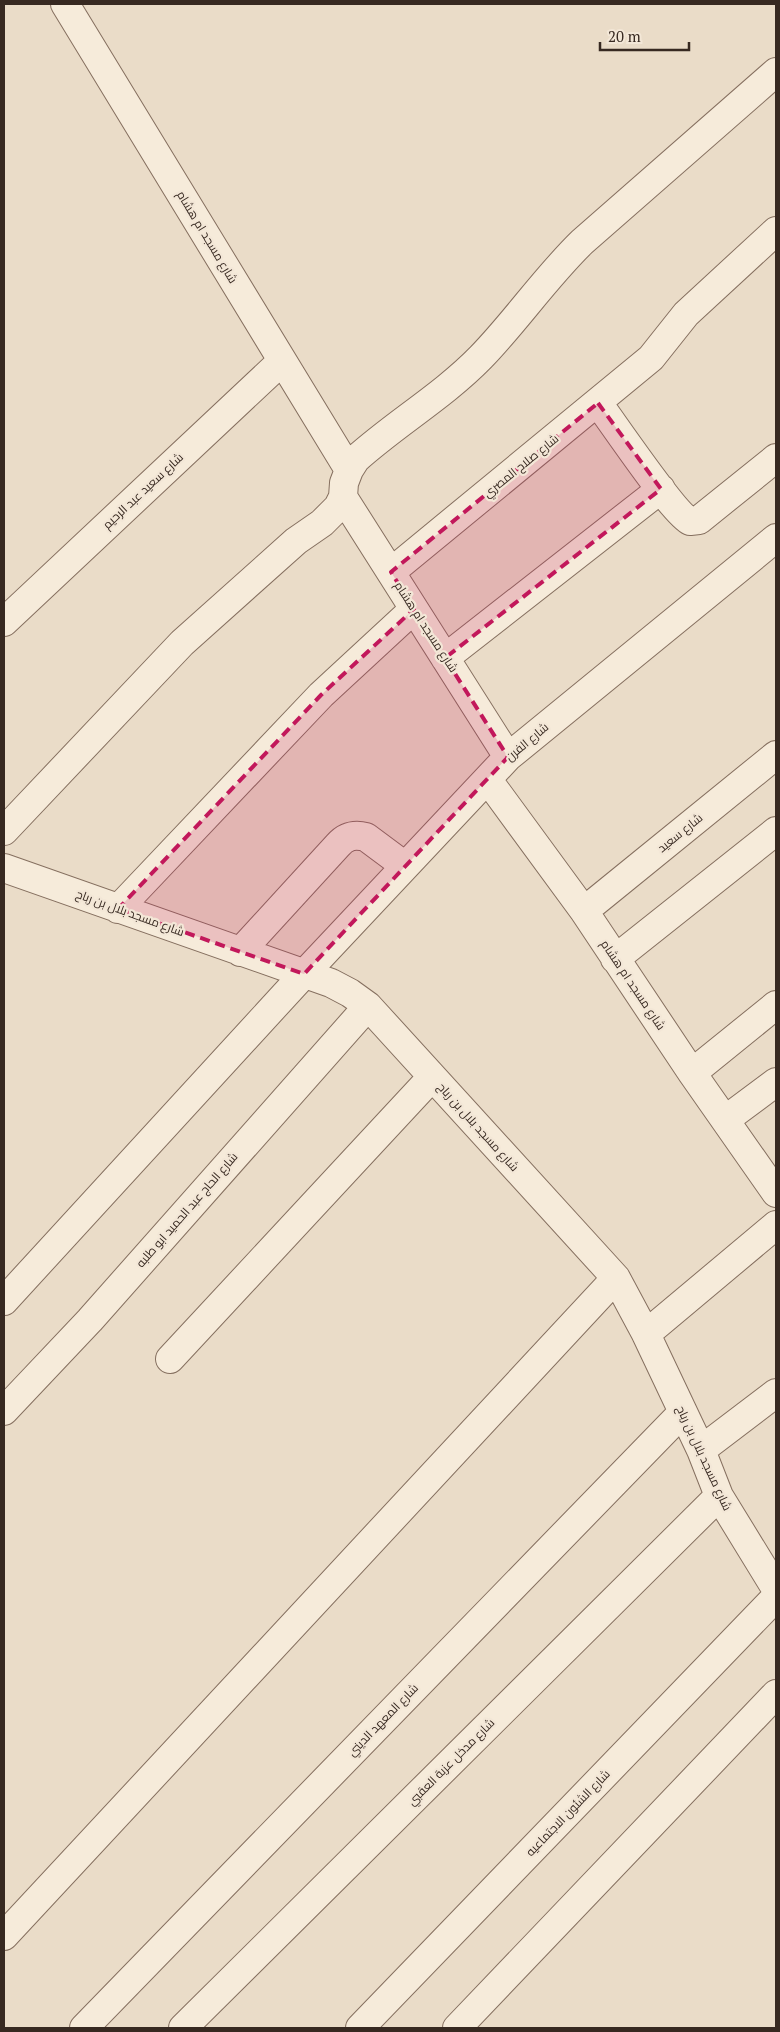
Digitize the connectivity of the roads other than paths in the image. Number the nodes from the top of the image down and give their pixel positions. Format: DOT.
graph roads {
  1 [pos="66,4"];
  2 [pos="776,72"];
  3 [pos="776,231"];
  4 [pos="282,361"];
  5 [pos="598,403"];
  6 [pos="776,458"];
  7 [pos="348,470"];
  8 [pos="661,489"];
  9 [pos="343,497"];
  10 [pos="776,538"];
  11 [pos="391,572"];
  12 [pos="414,608"];
  13 [pos="4,622"];
  14 [pos="446,658"];
  15 [pos="776,755"];
  16 [pos="508,757"];
  17 [pos="488,780"];
  18 [pos="4,831"];
  19 [pos="776,831"];
  20 [pos="406,866"];
  21 [pos="4,868"];
  22 [pos="118,909"];
  23 [pos="584,911"];
  24 [pos="240,952"];
  25 [pos="615,959"];
  26 [pos="304,974"];
  27 [pos="776,1005"];
  28 [pos="368,1006"];
  29 [pos="692,1073"];
  30 [pos="432,1077"];
  31 [pos="776,1082"];
  32 [pos="725,1120"];
  33 [pos="776,1193"];
  34 [pos="776,1225"];
  35 [pos="616,1278"];
  36 [pos="4,1301"];
  37 [pos="646,1334"];
  38 [pos="170,1359"];
  39 [pos="776,1393"];
  40 [pos="4,1411"];
  41 [pos="683,1412"];
  42 [pos="701,1450"];
  43 [pos="719,1496"];
  44 [pos="776,1589"];
  45 [pos="776,1598"];
  46 [pos="776,1694"];
  47 [pos="4,1936"];
  48 [pos="84,2028"];
  49 [pos="183,2028"];
  50 [pos="360,2028"];
  51 [pos="457,2028"];
  1 -- 4 [label="street, شارع مسجد ام هشام"];
  2 -- 7 [label="street"];
  3 -- 5 [label="street, شارع صلاح المصري"];
  4 -- 7 [label="street, شارع مسجد ام هشام"];
  4 -- 13 [label="street, شارع سعيد عبد الرحيم"];
  5 -- 8 [label="street"];
  5 -- 11 [label="street, شارع صلاح المصري"];
  6 -- 8 [label="street"];
  7 -- 9 [label="street"];
  8 -- 14 [label="street"];
  9 -- 11 [label="street, شارع مسجد ام هشام"];
  9 -- 18 [label="street"];
  10 -- 16 [label="street, شارع الفرن"];
  11 -- 12 [label="street, شارع مسجد ام هشام"];
  12 -- 14 [label="street, شارع مسجد ام هشام"];
  12 -- 22 [label="street"];
  14 -- 16 [label="street, شارع مسجد ام هشام"];
  15 -- 23 [label="street, شارع سعيد"];
  16 -- 17 [label="street, شارع الفرن"];
  17 -- 20 [label="street, شارع الفرن"];
  17 -- 23 [label="street, شارع مسجد ام هشام"];
  19 -- 25 [label="street"];
  20 -- 24 [label="street"];
  20 -- 26 [label="street, شارع الفرن"];
  21 -- 22 [label="street, شارع مسجد بلال بن رباح"];
  22 -- 24 [label="street, شارع مسجد بلال بن رباح"];
  23 -- 25 [label="street, شارع مسجد ام هشام"];
  24 -- 26 [label="street, شارع مسجد بلال بن رباح"];
  25 -- 29 [label="street, شارع مسجد ام هشام"];
  26 -- 28 [label="street, شارع مسجد بلال بن رباح"];
  26 -- 36 [label="street, شارع الفرن"];
  27 -- 29 [label="street"];
  28 -- 30 [label="street, شارع مسجد بلال بن رباح"];
  28 -- 40 [label="street, شارع الحاج عبد الحميد ابو طلبه"];
  29 -- 32 [label="street, شارع مسجد ام هشام"];
  30 -- 35 [label="street, شارع مسجد بلال بن رباح"];
  30 -- 38 [label="street"];
  31 -- 32 [label="street"];
  32 -- 33 [label="street, شارع مسجد ام هشام"];
  34 -- 37 [label="street"];
  35 -- 37 [label="street, شارع مسجد بلال بن رباح"];
  35 -- 47 [label="street"];
  37 -- 41 [label="street, شارع مسجد بلال بن رباح"];
  39 -- 42 [label="street"];
  41 -- 42 [label="street, شارع مسجد بلال بن رباح"];
  41 -- 48 [label="street, شارع المعهد الديني"];
  42 -- 43 [label="street, شارع مسجد بلال بن رباح"];
  43 -- 44 [label="street, شارع مسجد بلال بن رباح"];
  43 -- 49 [label="street, شارع مدخل عزبة العقبي"];
  45 -- 50 [label="street, شارع الشئون الاجتماعيه"];
  46 -- 51 [label="street"];
}
